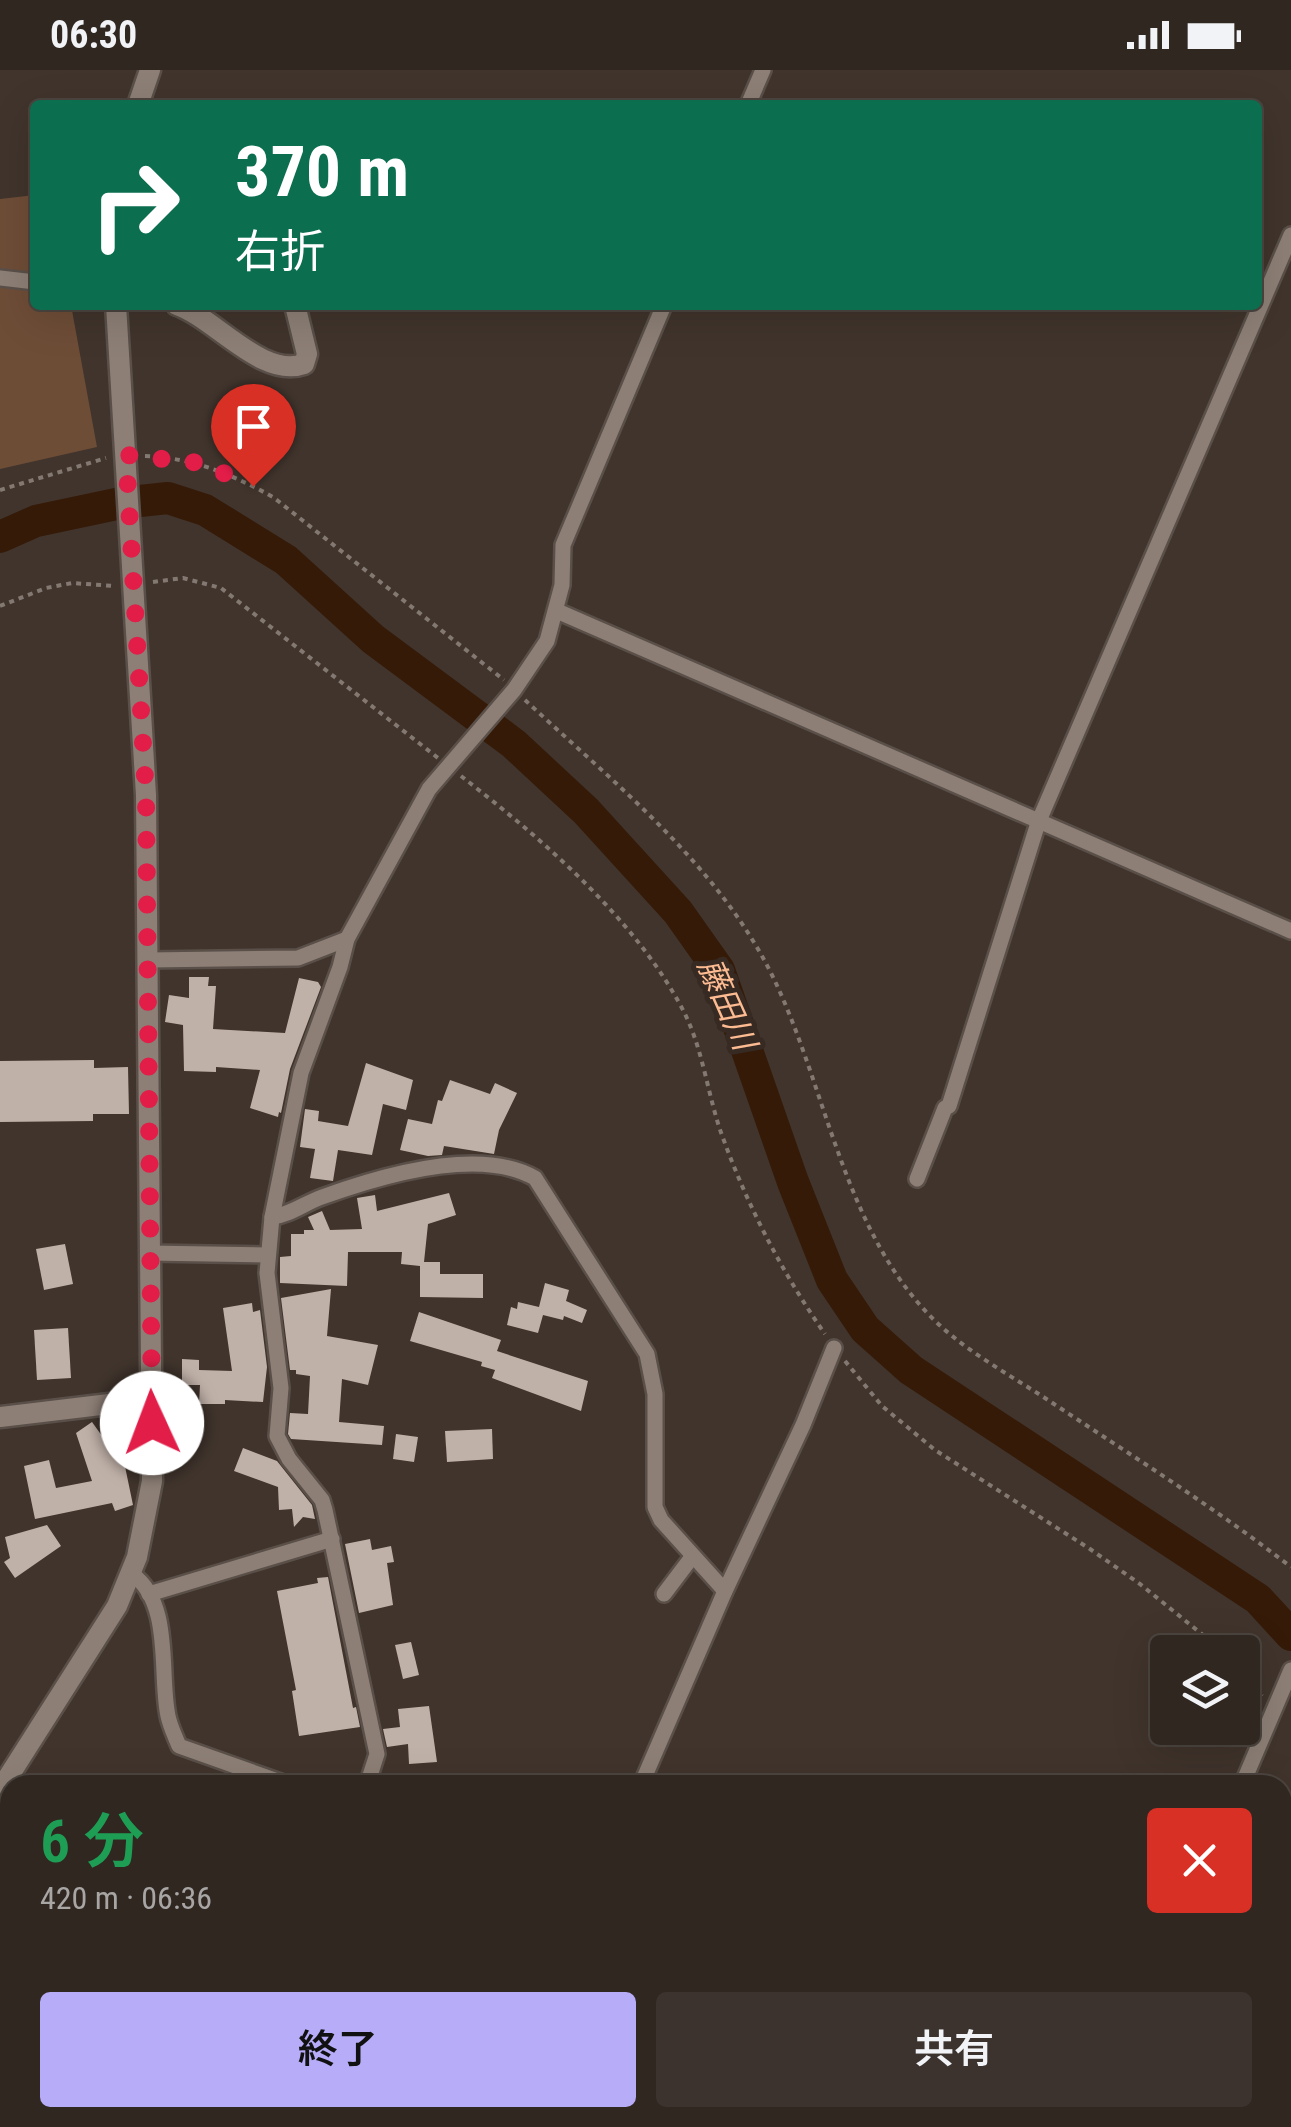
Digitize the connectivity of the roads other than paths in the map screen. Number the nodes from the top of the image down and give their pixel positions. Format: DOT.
graph roads {
  1 [pos="150,70"];
  2 [pos="763,70"];
  3 [pos="140,100"];
  4 [pos="750,100"];
  5 [pos="1291,235"];
  6 [pos="0,278"];
  7 [pos="30,281"];
  8 [pos="1262,302"];
  9 [pos="116,310"];
  10 [pos="187,310"];
  11 [pos="296,310"];
  12 [pos="662,310"];
  13 [pos="1259,310"];
  14 [pos="557,611"];
  15 [pos="1038,823"];
  16 [pos="1291,931"];
  17 [pos="347,939"];
  18 [pos="149,960"];
  19 [pos="917,1180"];
  20 [pos="272,1217"];
  21 [pos="148,1253"];
  22 [pos="268,1255"];
  23 [pos="834,1348"];
  24 [pos="151,1399"];
  25 [pos="0,1417"];
  26 [pos="332,1539"];
  27 [pos="692,1556"];
  28 [pos="132,1574"];
  29 [pos="725,1591"];
  30 [pos="149,1594"];
  31 [pos="664,1594"];
  32 [pos="1291,1670"];
  33 [pos="9,1760"];
  34 [pos="261,1775"];
  35 [pos="370,1775"];
  36 [pos="645,1775"];
  37 [pos="1246,1775"];
  1 -- 3 [label="street"];
  2 -- 4 [label="street"];
  5 -- 8 [label="street"];
  6 -- 7 [label="street"];
  9 -- 18 [label="street"];
  10 -- 11 [label="street"];
  12 -- 14 [label="street"];
  13 -- 15 [label="street"];
  14 -- 15 [label="street"];
  14 -- 17 [label="street"];
  15 -- 16 [label="street"];
  15 -- 19 [label="street"];
  17 -- 18 [label="street"];
  17 -- 20 [label="street"];
  18 -- 21 [label="street"];
  20 -- 22 [label="street"];
  20 -- 27 [label="street"];
  21 -- 22 [label="street"];
  21 -- 24 [label="street"];
  22 -- 26 [label="street"];
  23 -- 29 [label="street"];
  24 -- 25 [label="street"];
  24 -- 28 [label="street"];
  26 -- 30 [label="street"];
  26 -- 35 [label="street"];
  27 -- 29 [label="street"];
  27 -- 31 [label="street"];
  28 -- 30 [label="street"];
  28 -- 33 [label="street"];
  29 -- 36 [label="street"];
  30 -- 34 [label="street"];
  32 -- 37 [label="street"];
}
